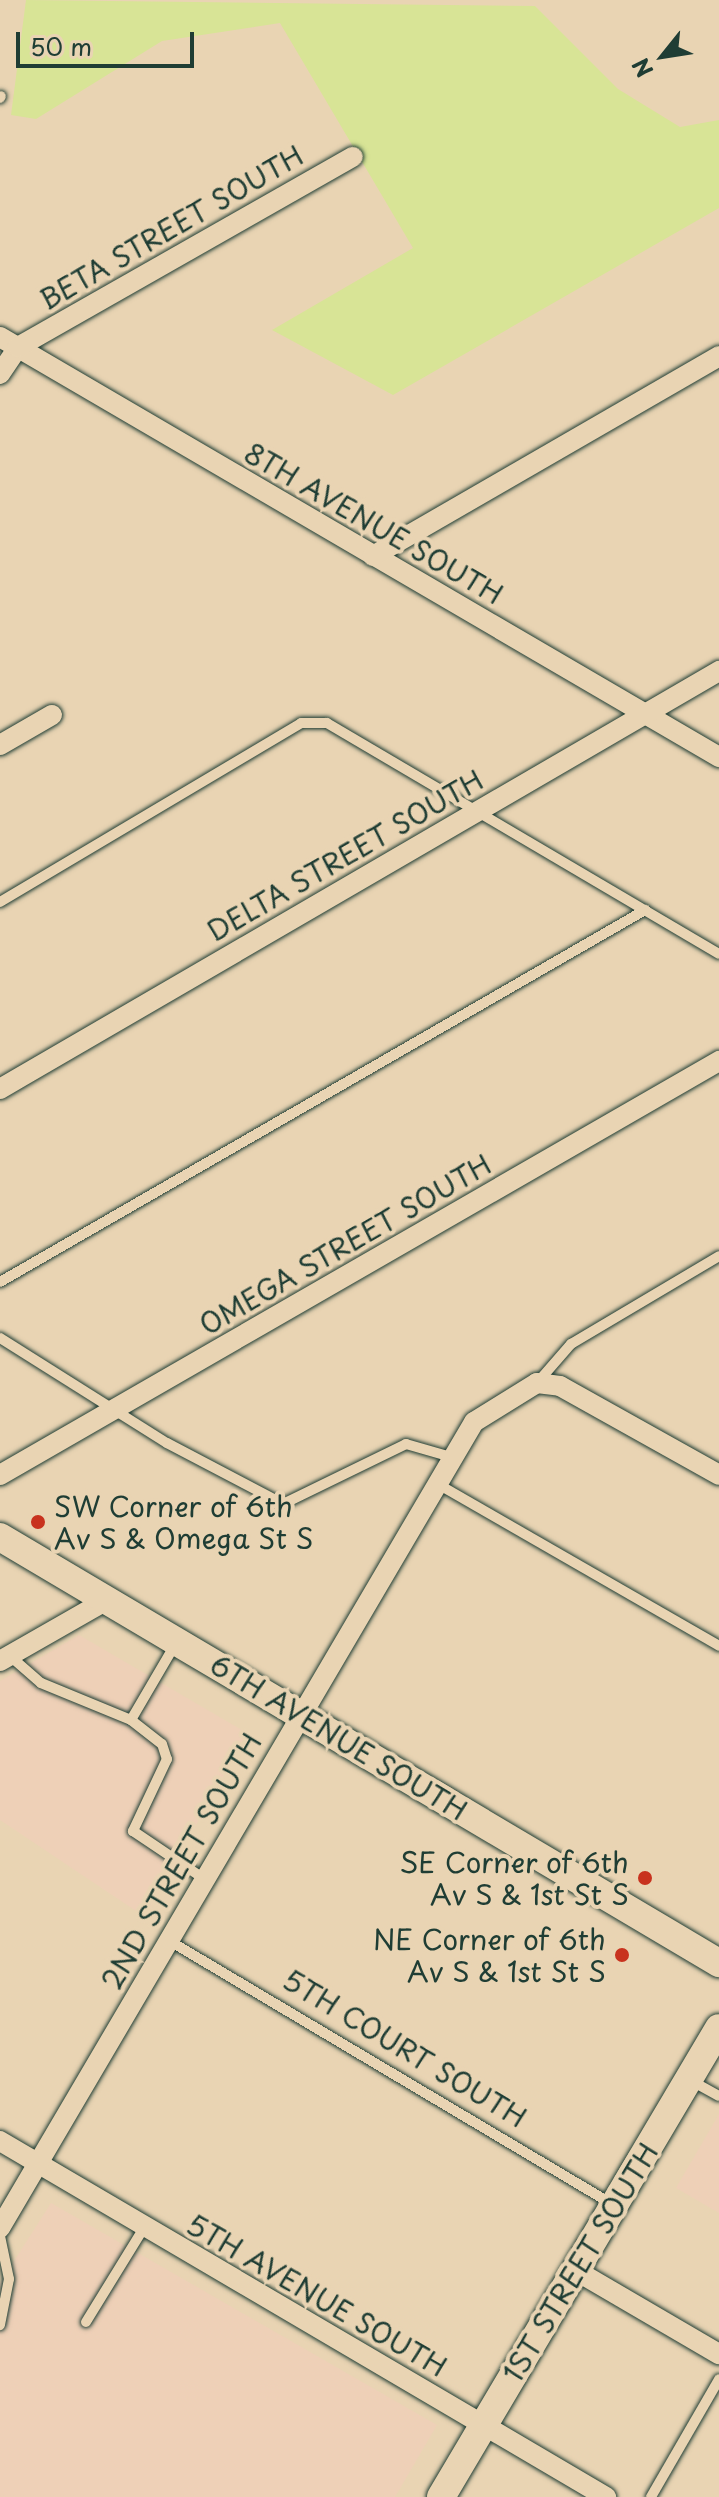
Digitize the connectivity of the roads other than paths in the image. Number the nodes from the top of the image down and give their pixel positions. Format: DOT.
graph roads {
  1 [pos="353,157"];
  2 [pos="9,342"];
  3 [pos="719,356"];
  4 [pos="0,374"];
  5 [pos="373,556"];
  6 [pos="719,671"];
  7 [pos="645,714"];
  8 [pos="52,715"];
  9 [pos="0,745"];
  10 [pos="719,757"];
  11 [pos="472,814"];
  12 [pos="0,902"];
  13 [pos="645,910"];
  14 [pos="719,954"];
  15 [pos="719,1061"];
  16 [pos="0,1089"];
  17 [pos="719,1256"];
  18 [pos="0,1282"];
  19 [pos="0,1338"];
  20 [pos="537,1383"];
  21 [pos="118,1407"];
  22 [pos="451,1457"];
  23 [pos="0,1475"];
  24 [pos="719,1475"];
  25 [pos="436,1483"];
  26 [pos="0,1537"];
  27 [pos="107,1600"];
  28 [pos="177,1641"];
  29 [pos="719,1646"];
  30 [pos="5,1658"];
  31 [pos="299,1713"];
  32 [pos="131,1720"];
  33 [pos="203,1878"];
  34 [pos="167,1939"];
  35 [pos="719,1963"];
  36 [pos="719,2028"];
  37 [pos="688,2079"];
  38 [pos="719,2096"];
  39 [pos="0,2141"];
  40 [pos="38,2164"];
  41 [pos="614,2205"];
  42 [pos="145,2226"];
  43 [pos="0,2228"];
  44 [pos="0,2236"];
  45 [pos="575,2270"];
  46 [pos="86,2322"];
  47 [pos="0,2325"];
  48 [pos="719,2354"];
  49 [pos="719,2379"];
  50 [pos="483,2425"];
  51 [pos="441,2497"];
  52 [pos="606,2497"];
  53 [pos="651,2497"];
  1 -- 2 [label="street, BETA STREET SOUTH"];
  2 -- 4 [label="street"];
  2 -- 5 [label="street, 8TH AVENUE SOUTH"];
  3 -- 5 [label="street"];
  5 -- 7 [label="street, 8TH AVENUE SOUTH"];
  6 -- 7 [label="street, DELTA STREET SOUTH"];
  7 -- 10 [label="street, 8TH AVENUE SOUTH"];
  7 -- 11 [label="street, DELTA STREET SOUTH"];
  8 -- 9 [label="street"];
  11 -- 12 [label="lane"];
  11 -- 13 [label="lane"];
  11 -- 16 [label="street, DELTA STREET SOUTH"];
  13 -- 14 [label="lane"];
  13 -- 18 [label="lane"];
  15 -- 21 [label="street, OMEGA STREET SOUTH"];
  17 -- 20 [label="lane"];
  19 -- 21 [label="lane"];
  20 -- 22 [label="street, 2ND STREET SOUTH"];
  20 -- 24 [label="street"];
  21 -- 22 [label="lane"];
  21 -- 23 [label="street, OMEGA STREET SOUTH"];
  22 -- 25 [label="street, 2ND STREET SOUTH"];
  25 -- 29 [label="lane"];
  25 -- 31 [label="street, 2ND STREET SOUTH"];
  26 -- 27 [label="main road, 6TH AVENUE SOUTH"];
  27 -- 28 [label="main road, 6TH AVENUE SOUTH"];
  27 -- 30 [label="street"];
  28 -- 31 [label="main road, 6TH AVENUE SOUTH"];
  28 -- 32 [label="lane"];
  30 -- 32 [label="lane"];
  31 -- 33 [label="street, 2ND STREET SOUTH"];
  31 -- 35 [label="main road, 6TH AVENUE SOUTH"];
  32 -- 33 [label="lane"];
  33 -- 34 [label="street, 2ND STREET SOUTH"];
  34 -- 40 [label="street, 2ND STREET SOUTH"];
  34 -- 41 [label="lane, 5TH COURT SOUTH"];
  36 -- 37 [label="main road, 1ST STREET SOUTH"];
  37 -- 38 [label="lane"];
  37 -- 41 [label="main road, 1ST STREET SOUTH"];
  39 -- 40 [label="street, 5TH AVENUE SOUTH"];
  40 -- 42 [label="street, 5TH AVENUE SOUTH"];
  40 -- 43 [label="street, 2ND STREET SOUTH"];
  41 -- 45 [label="main road, 1ST STREET SOUTH"];
  42 -- 46 [label="lane"];
  42 -- 50 [label="street, 5TH AVENUE SOUTH"];
  44 -- 47 [label="lane"];
  45 -- 48 [label="street"];
  45 -- 50 [label="main road, 1ST STREET SOUTH"];
  49 -- 53 [label="lane"];
  50 -- 51 [label="main road, 1ST STREET SOUTH"];
  50 -- 52 [label="street, 5TH AVENUE SOUTH"];
}
